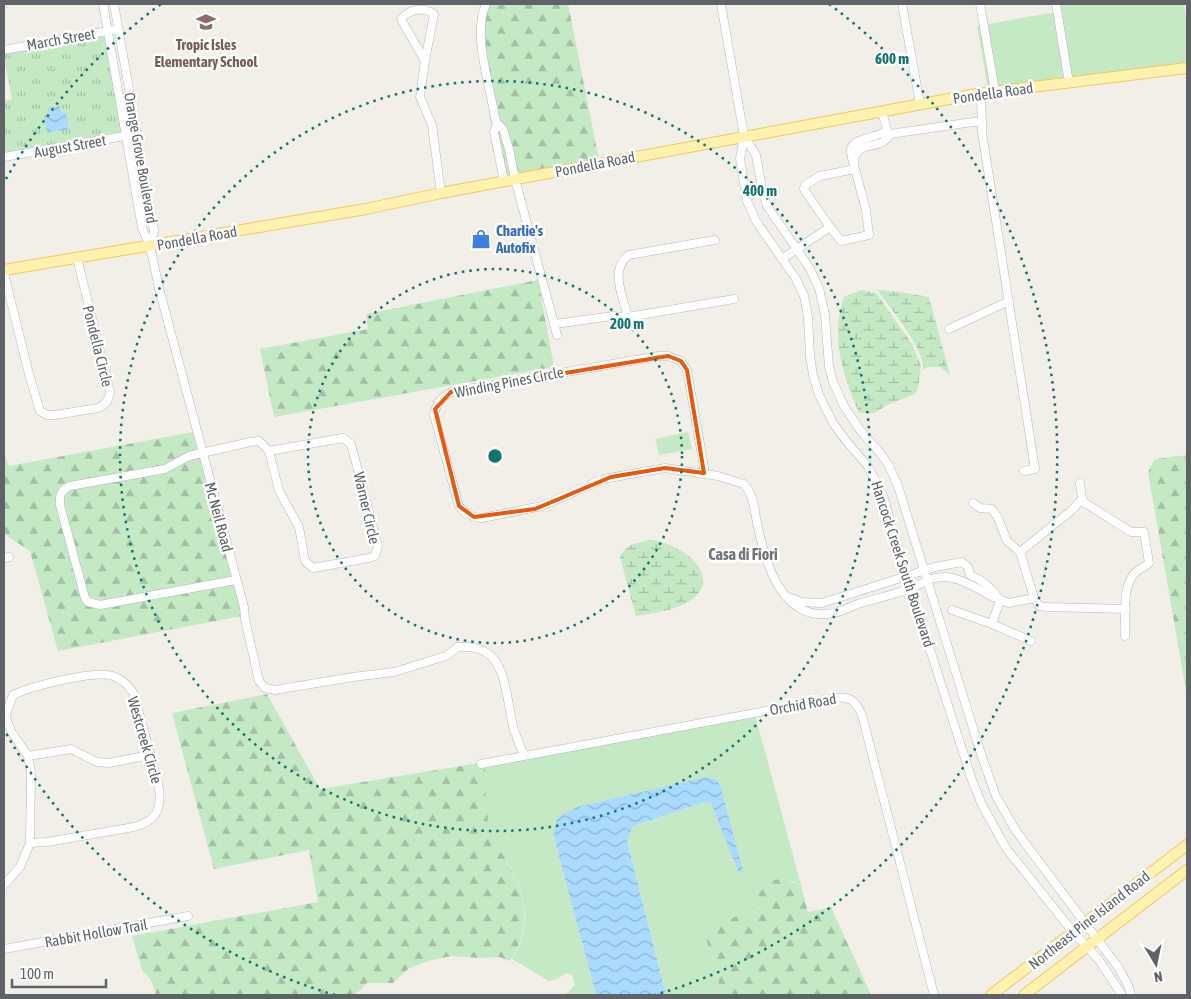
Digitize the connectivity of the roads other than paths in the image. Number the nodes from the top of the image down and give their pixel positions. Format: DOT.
graph roads {
  1 [pos="103,4"];
  2 [pos="114,4"];
  3 [pos="486,4"];
  4 [pos="721,4"];
  5 [pos="902,4"];
  6 [pos="980,4"];
  7 [pos="1056,4"];
  8 [pos="119,29"];
  9 [pos="108,31"];
  10 [pos="4,50"];
  11 [pos="425,61"];
  12 [pos="1187,68"];
  13 [pos="1069,83"];
  14 [pos="994,91"];
  15 [pos="981,93"];
  16 [pos="920,104"];
  17 [pos="882,111"];
  18 [pos="982,122"];
  19 [pos="497,123"];
  20 [pos="888,133"];
  21 [pos="137,134"];
  22 [pos="126,136"];
  23 [pos="744,136"];
  24 [pos="4,157"];
  25 [pos="854,166"];
  26 [pos="144,178"];
  27 [pos="133,179"];
  28 [pos="515,179"];
  29 [pos="504,181"];
  30 [pos="442,193"];
  31 [pos="830,227"];
  32 [pos="715,240"];
  33 [pos="150,246"];
  34 [pos="797,249"];
  35 [pos="77,258"];
  36 [pos="782,259"];
  37 [pos="4,272"];
  38 [pos="734,299"];
  39 [pos="1009,301"];
  40 [pos="628,317"];
  41 [pos="555,324"];
  42 [pos="949,329"];
  43 [pos="557,335"];
  44 [pos="268,451"];
  45 [pos="202,453"];
  46 [pos="1024,471"];
  47 [pos="704,473"];
  48 [pos="1080,483"];
  49 [pos="898,486"];
  50 [pos="881,490"];
  51 [pos="1082,499"];
  52 [pos="973,503"];
  53 [pos="1020,552"];
  54 [pos="924,571"];
  55 [pos="907,576"];
  56 [pos="236,580"];
  57 [pos="927,580"];
  58 [pos="911,589"];
  59 [pos="783,593"];
  60 [pos="1034,598"];
  61 [pos="999,599"];
  62 [pos="1126,609"];
  63 [pos="952,610"];
  64 [pos="992,624"];
  65 [pos="1125,636"];
  66 [pos="1031,641"];
  67 [pos="4,694"];
  68 [pos="13,695"];
  69 [pos="5,713"];
  70 [pos="150,755"];
  71 [pos="524,755"];
  72 [pos="28,756"];
  73 [pos="481,764"];
  74 [pos="30,843"];
  75 [pos="1187,845"];
  76 [pos="1187,870"];
  77 [pos="4,884"];
  78 [pos="188,916"];
  79 [pos="1085,922"];
  80 [pos="1073,932"];
  81 [pos="1097,938"];
  82 [pos="1086,947"];
  83 [pos="4,949"];
  84 [pos="934,995"];
  85 [pos="991,995"];
  86 [pos="1024,995"];
  87 [pos="1122,995"];
  88 [pos="1131,995"];
  1 -- 9 [label="street, Orange Grove Boulevard"];
  2 -- 8 [label="street, Orange Grove Boulevard"];
  3 -- 19 [label="street"];
  4 -- 23 [label="street"];
  5 -- 16 [label="street"];
  6 -- 14 [label="street"];
  7 -- 13 [label="street"];
  8 -- 9 [label="street, March Street"];
  8 -- 21 [label="street, Orange Grove Boulevard"];
  9 -- 10 [label="street, March Street"];
  9 -- 22 [label="street, Orange Grove Boulevard"];
  11 -- 11 [label="street"];
  11 -- 30 [label="street"];
  12 -- 13 [label="main road, Pondella Road"];
  13 -- 14 [label="main road, Pondella Road"];
  14 -- 15 [label="main road, Pondella Road"];
  15 -- 16 [label="main road, Pondella Road"];
  15 -- 18 [label="street"];
  16 -- 17 [label="main road, Pondella Road"];
  17 -- 20 [label="street"];
  17 -- 23 [label="main road, Pondella Road"];
  18 -- 20 [label="street"];
  18 -- 39 [label="street"];
  19 -- 28 [label="street"];
  19 -- 29 [label="street"];
  20 -- 25 [label="street"];
  21 -- 22 [label="street, August Street"];
  21 -- 26 [label="street, Orange Grove Boulevard"];
  22 -- 24 [label="street, August Street"];
  22 -- 27 [label="street, Orange Grove Boulevard"];
  23 -- 28 [label="main road, Pondella Road"];
  23 -- 34 [label="street, Hancock Creek South Boulevard"];
  23 -- 36 [label="street, Hancock Creek South Boulevard"];
  25 -- 31 [label="street"];
  25 -- 31 [label="street"];
  26 -- 27 [label="street"];
  26 -- 33 [label="street, Orange Grove Boulevard"];
  27 -- 33 [label="street, Orange Grove Boulevard"];
  28 -- 29 [label="main road, Pondella Road"];
  28 -- 41 [label="street"];
  29 -- 30 [label="main road, Pondella Road"];
  30 -- 33 [label="main road, Pondella Road"];
  31 -- 34 [label="street"];
  32 -- 40 [label="street"];
  33 -- 35 [label="main road, Pondella Road"];
  33 -- 45 [label="street, Mc Neil Road"];
  34 -- 36 [label="street"];
  34 -- 49 [label="street, Hancock Creek South Boulevard"];
  35 -- 37 [label="main road, Pondella Road"];
  35 -- 37 [label="street, Pondella Circle"];
  36 -- 50 [label="street, Hancock Creek South Boulevard"];
  38 -- 40 [label="street"];
  39 -- 42 [label="street"];
  39 -- 46 [label="street"];
  40 -- 41 [label="street"];
  41 -- 43 [label="street"];
  44 -- 44 [label="street, Warner Circle"];
  44 -- 45 [label="street"];
  45 -- 56 [label="street, Mc Neil Road"];
  45 -- 56 [label="street"];
  47 -- 47 [label="street, Winding Pines Circle"];
  47 -- 59 [label="street, Winding Pines Circle"];
  48 -- 51 [label="street"];
  49 -- 50 [label="street"];
  49 -- 54 [label="street, Hancock Creek South Boulevard"];
  50 -- 55 [label="street, Hancock Creek South Boulevard"];
  51 -- 53 [label="street"];
  51 -- 62 [label="street"];
  52 -- 53 [label="street"];
  53 -- 60 [label="street"];
  54 -- 55 [label="street"];
  54 -- 57 [label="street, Hancock Creek South Boulevard"];
  54 -- 61 [label="street"];
  55 -- 58 [label="street, Hancock Creek South Boulevard"];
  55 -- 59 [label="street"];
  56 -- 71 [label="street, Mc Neil Road"];
  57 -- 58 [label="street, Winding Pines Circle"];
  57 -- 61 [label="street"];
  57 -- 79 [label="street, Hancock Creek South Boulevard"];
  58 -- 59 [label="street, Winding Pines Circle"];
  58 -- 80 [label="street, Hancock Creek South Boulevard"];
  60 -- 61 [label="street"];
  60 -- 62 [label="street"];
  61 -- 64 [label="street"];
  62 -- 65 [label="street"];
  63 -- 64 [label="street"];
  64 -- 66 [label="street"];
  67 -- 68 [label="street, Westcreek Circle"];
  68 -- 69 [label="street"];
  68 -- 70 [label="street, Westcreek Circle"];
  69 -- 72 [label="street"];
  70 -- 72 [label="street"];
  70 -- 74 [label="street, Westcreek Circle"];
  71 -- 73 [label="street, Orchid Road"];
  71 -- 84 [label="street, Orchid Road"];
  72 -- 74 [label="street"];
  74 -- 77 [label="street"];
  75 -- 79 [label="main road, Northeast Pine Island Road"];
  76 -- 81 [label="main road, Northeast Pine Island Road"];
  78 -- 83 [label="street, Rabbit Hollow Trail"];
  79 -- 80 [label="main road, Northeast Pine Island Road"];
  79 -- 81 [label="street, Hancock Creek South Boulevard"];
  80 -- 82 [label="street, Hancock Creek South Boulevard"];
  80 -- 85 [label="main road, Northeast Pine Island Road"];
  81 -- 82 [label="main road, Northeast Pine Island Road"];
  81 -- 88 [label="street, Hancock Creek South Boulevard"];
  82 -- 86 [label="main road, Northeast Pine Island Road"];
  82 -- 87 [label="street, Hancock Creek South Boulevard"];
}
